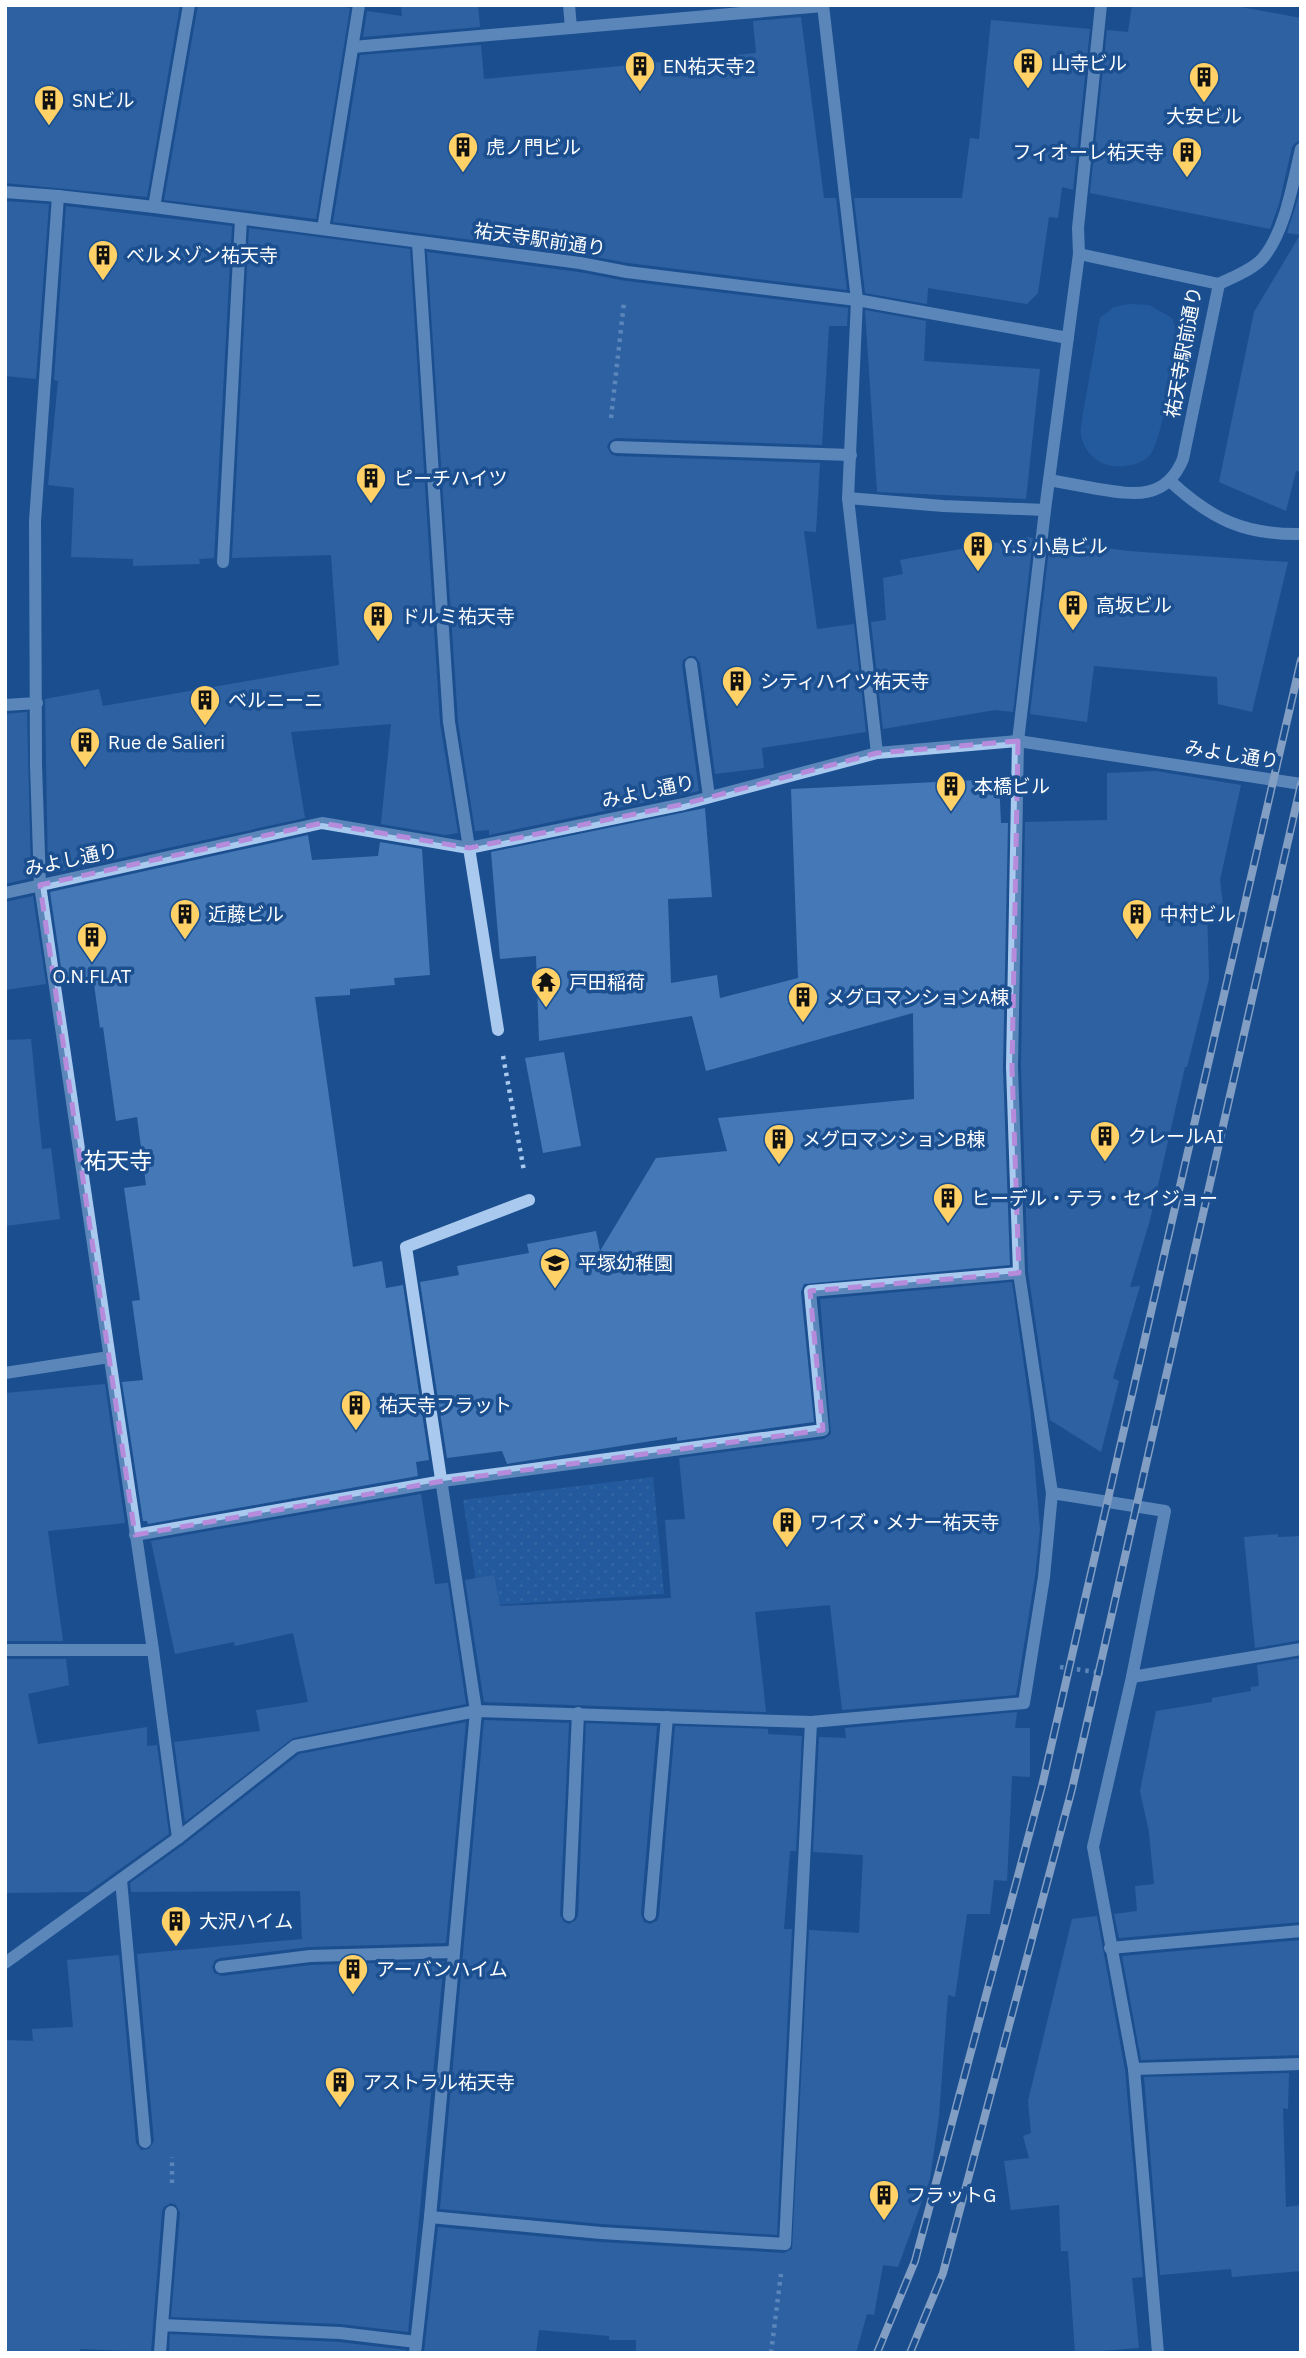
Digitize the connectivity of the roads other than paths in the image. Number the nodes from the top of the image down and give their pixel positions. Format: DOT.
graph roads {
  1 [pos="189,5"];
  2 [pos="359,5"];
  3 [pos="569,5"];
  4 [pos="1101,5"];
  5 [pos="823,6"];
  6 [pos="570,28"];
  7 [pos="353,47"];
  8 [pos="1301,149"];
  9 [pos="5,192"];
  10 [pos="58,196"];
  11 [pos="155,207"];
  12 [pos="241,219"];
  13 [pos="323,229"];
  14 [pos="418,243"];
  15 [pos="1079,254"];
  16 [pos="1219,284"];
  17 [pos="857,300"];
  18 [pos="1068,338"];
  19 [pos="616,447"];
  20 [pos="851,454"];
  21 [pos="1049,480"];
  22 [pos="1170,481"];
  23 [pos="848,498"];
  24 [pos="1045,510"];
  25 [pos="1301,534"];
  26 [pos="223,562"];
  27 [pos="691,664"];
  28 [pos="37,703"];
  29 [pos="5,705"];
  30 [pos="1018,741"];
  31 [pos="877,753"];
  32 [pos="1301,784"];
  33 [pos="709,797"];
  34 [pos="469,848"];
  35 [pos="40,885"];
  36 [pos="5,893"];
  37 [pos="498,1030"];
  38 [pos="529,1199"];
  39 [pos="1019,1273"];
  40 [pos="109,1357"];
  41 [pos="5,1373"];
  42 [pos="443,1481"];
  43 [pos="1052,1493"];
  44 [pos="135,1535"];
  45 [pos="1301,1648"];
  46 [pos="5,1650"];
  47 [pos="153,1650"];
  48 [pos="1132,1677"];
  49 [pos="476,1711"];
  50 [pos="578,1713"];
  51 [pos="667,1717"];
  52 [pos="811,1722"];
  53 [pos="178,1838"];
  54 [pos="121,1880"];
  55 [pos="569,1915"];
  56 [pos="650,1915"];
  57 [pos="1301,1930"];
  58 [pos="1110,1948"];
  59 [pos="454,1952"];
  60 [pos="5,1963"];
  61 [pos="221,1967"];
  62 [pos="1301,2064"];
  63 [pos="1134,2069"];
  64 [pos="145,2142"];
  65 [pos="172,2212"];
  66 [pos="430,2217"];
  67 [pos="162,2325"];
  68 [pos="416,2347"];
  69 [pos="160,2353"];
  70 [pos="1158,2353"];
  1 -- 11 [label="street"];
  2 -- 7 [label="street"];
  3 -- 6 [label="street"];
  4 -- 15 [label="street"];
  5 -- 6 [label="street"];
  5 -- 17 [label="street"];
  6 -- 7 [label="street"];
  7 -- 13 [label="street"];
  8 -- 16 [label="street"];
  9 -- 10 [label="street, 祐天寺駅前通り"];
  10 -- 11 [label="street, 祐天寺駅前通り"];
  10 -- 28 [label="street"];
  11 -- 12 [label="street, 祐天寺駅前通り"];
  12 -- 13 [label="street, 祐天寺駅前通り"];
  12 -- 26 [label="street"];
  13 -- 14 [label="street, 祐天寺駅前通り"];
  14 -- 17 [label="street, 祐天寺駅前通り"];
  14 -- 34 [label="street"];
  15 -- 16 [label="street, 祐天寺駅前通り"];
  15 -- 18 [label="street"];
  16 -- 22 [label="street, 祐天寺駅前通り"];
  17 -- 18 [label="street, 祐天寺駅前通り"];
  17 -- 20 [label="street"];
  18 -- 21 [label="street"];
  19 -- 20 [label="street"];
  20 -- 23 [label="street"];
  21 -- 22 [label="street"];
  21 -- 24 [label="street"];
  22 -- 25 [label="street"];
  23 -- 24 [label="street"];
  23 -- 31 [label="street"];
  24 -- 30 [label="street"];
  27 -- 33 [label="street"];
  28 -- 29 [label="street"];
  28 -- 35 [label="street"];
  30 -- 31 [label="street, みよし通り"];
  30 -- 32 [label="street, みよし通り"];
  30 -- 39 [label="street"];
  31 -- 33 [label="street, みよし通り"];
  33 -- 34 [label="street, みよし通り"];
  34 -- 35 [label="street, みよし通り"];
  34 -- 37 [label="street"];
  35 -- 36 [label="street, みよし通り"];
  35 -- 40 [label="street"];
  38 -- 42 [label="street"];
  39 -- 42 [label="street"];
  39 -- 43 [label="street"];
  40 -- 41 [label="street"];
  40 -- 44 [label="street"];
  42 -- 44 [label="street"];
  42 -- 49 [label="street"];
  43 -- 48 [label="street"];
  43 -- 52 [label="street"];
  44 -- 47 [label="street"];
  45 -- 48 [label="street"];
  46 -- 47 [label="street"];
  47 -- 53 [label="street"];
  48 -- 58 [label="street"];
  49 -- 50 [label="street"];
  49 -- 53 [label="street"];
  49 -- 59 [label="street"];
  50 -- 51 [label="street"];
  50 -- 55 [label="street"];
  51 -- 52 [label="street"];
  51 -- 56 [label="street"];
  52 -- 66 [label="street"];
  53 -- 54 [label="street"];
  54 -- 60 [label="street"];
  54 -- 64 [label="street"];
  57 -- 58 [label="street"];
  58 -- 63 [label="street"];
  59 -- 61 [label="street"];
  59 -- 66 [label="street"];
  62 -- 63 [label="street"];
  63 -- 70 [label="street"];
  65 -- 67 [label="street"];
  66 -- 68 [label="street"];
  67 -- 68 [label="street"];
  67 -- 69 [label="street"];
}
